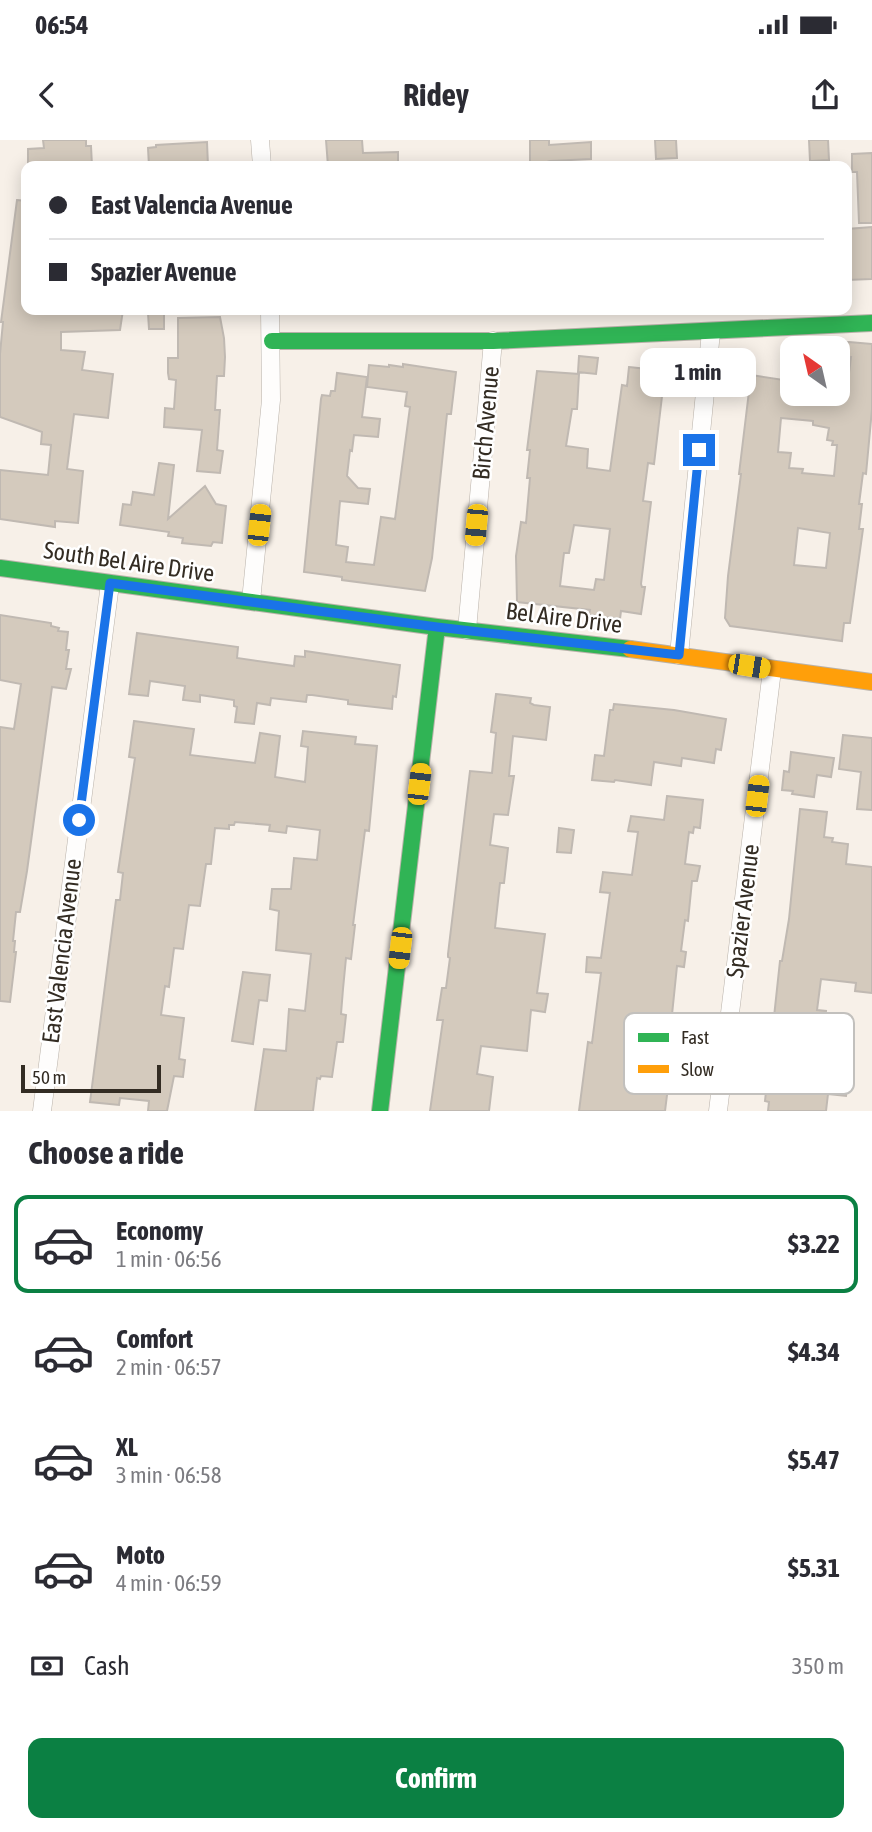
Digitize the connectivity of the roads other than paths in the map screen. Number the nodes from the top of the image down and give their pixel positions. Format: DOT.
graph roads {
  1 [pos="260,140"];
  2 [pos="261,161"];
  3 [pos="270,315"];
  4 [pos="872,323"];
  5 [pos="711,332"];
  6 [pos="272,341"];
  7 [pos="493,341"];
  8 [pos="0,568"];
  9 [pos="110,583"];
  10 [pos="251,601"];
  11 [pos="437,627"];
  12 [pos="467,630"];
  13 [pos="679,655"];
  14 [pos="772,670"];
  15 [pos="872,682"];
  16 [pos="730,1013"];
  17 [pos="42,1111"];
  18 [pos="380,1111"];
  1 -- 2 [label="street"];
  3 -- 6 [label="street"];
  4 -- 5 [label="street"];
  5 -- 7 [label="street"];
  5 -- 13 [label="street"];
  6 -- 7 [label="street"];
  6 -- 10 [label="street"];
  7 -- 12 [label="street, Birch Avenue"];
  8 -- 9 [label="street, South Bel Aire Drive"];
  9 -- 10 [label="street, South Bel Aire Drive"];
  9 -- 17 [label="street, East Valencia Avenue"];
  10 -- 11 [label="street, Bel Aire Drive"];
  11 -- 12 [label="street, Bel Aire Drive"];
  11 -- 18 [label="street"];
  12 -- 13 [label="street, Bel Aire Drive"];
  13 -- 14 [label="street, Bel Aire Drive"];
  14 -- 15 [label="street, Bel Aire Drive"];
  14 -- 16 [label="street, Spazier Avenue"];
}
